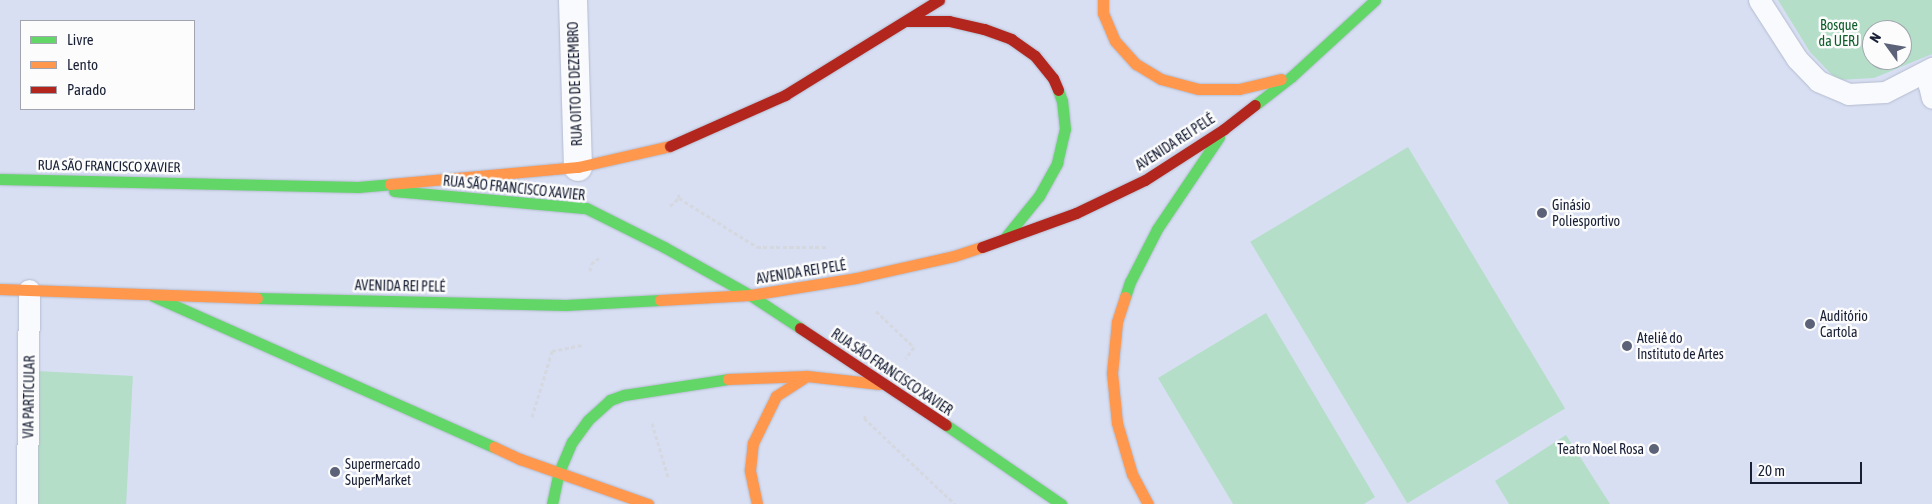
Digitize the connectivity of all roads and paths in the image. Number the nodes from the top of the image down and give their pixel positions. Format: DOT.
graph roads {
  1 [pos="573,0"];
  2 [pos="939,0"];
  3 [pos="1103,0"];
  4 [pos="1374,0"];
  5 [pos="1759,0"];
  6 [pos="907,21"];
  7 [pos="1932,68"];
  8 [pos="1291,77"];
  9 [pos="1932,79"];
  10 [pos="1932,98"];
  11 [pos="1224,128"];
  12 [pos="578,167"];
  13 [pos="0,179"];
  14 [pos="358,187"];
  15 [pos="678,192"];
  16 [pos="679,198"];
  17 [pos="670,206"];
  18 [pos="1004,240"];
  19 [pos="832,246"];
  20 [pos="599,258"];
  21 [pos="589,276"];
  22 [pos="0,289"];
  23 [pos="29,290"];
  24 [pos="750,295"];
  25 [pos="153,296"];
  26 [pos="876,311"];
  27 [pos="582,345"];
  28 [pos="902,364"];
  29 [pos="807,376"];
  30 [pos="888,386"];
  31 [pos="642,391"];
  32 [pos="532,417"];
  33 [pos="864,418"];
  34 [pos="559,472"];
  35 [pos="671,485"];
  36 [pos="27,504"];
  37 [pos="552,504"];
  38 [pos="648,504"];
  39 [pos="757,504"];
  40 [pos="955,504"];
  41 [pos="1061,504"];
  42 [pos="1148,504"];
  1 -- 12 [label="street, RUA OITO DE DEZEMBRO"];
  2 -- 6 [label="main road"];
  3 -- 8 [label="main road"];
  4 -- 8 [label="main road, AVENIDA REI PELÉ"];
  5 -- 7 [label="lane"];
  6 -- 12 [label="main road"];
  6 -- 18 [label="main road"];
  8 -- 11 [label="main road, AVENIDA REI PELÉ"];
  9 -- 10 [label="lane"];
  11 -- 18 [label="main road, AVENIDA REI PELÉ"];
  11 -- 42 [label="main road"];
  12 -- 14 [label="main road"];
  13 -- 14 [label="main road, RUA SÃO FRANCISCO XAVIER"];
  14 -- 24 [label="main road, RUA SÃO FRANCISCO XAVIER"];
  15 -- 16 [label="path"];
  16 -- 17 [label="path"];
  16 -- 19 [label="path"];
  18 -- 24 [label="main road, AVENIDA REI PELÉ"];
  20 -- 21 [label="path"];
  22 -- 23 [label="main road"];
  23 -- 25 [label="main road"];
  23 -- 36 [label="lane, VIA PARTICULAR"];
  24 -- 25 [label="main road, AVENIDA REI PELÉ"];
  24 -- 30 [label="main road, RUA SÃO FRANCISCO XAVIER"];
  25 -- 34 [label="main road"];
  26 -- 28 [label="path"];
  27 -- 32 [label="path"];
  29 -- 30 [label="main road"];
  29 -- 31 [label="main road"];
  29 -- 39 [label="main road"];
  30 -- 41 [label="main road, RUA SÃO FRANCISCO XAVIER"];
  31 -- 34 [label="main road"];
  31 -- 35 [label="path"];
  33 -- 40 [label="path"];
  34 -- 37 [label="main road"];
  34 -- 38 [label="main road"];
}
